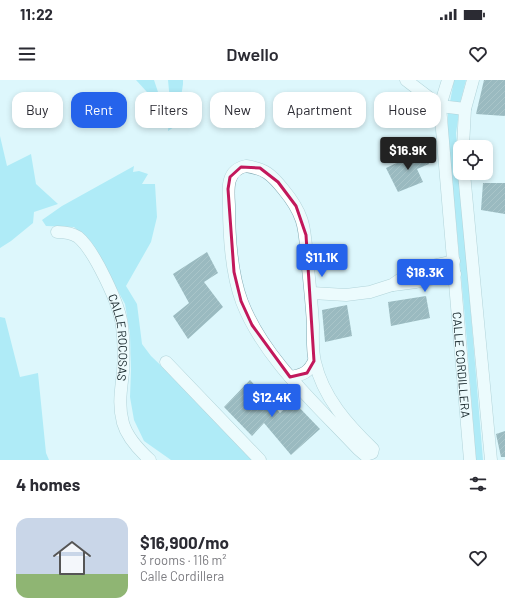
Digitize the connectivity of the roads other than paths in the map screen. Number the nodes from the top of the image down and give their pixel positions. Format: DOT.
graph roads {
  1 [pos="448,80"];
  2 [pos="473,80"];
  3 [pos="409,81"];
  4 [pos="423,92"];
  5 [pos="441,103"];
  6 [pos="441,106"];
  7 [pos="465,109"];
  8 [pos="441,117"];
  9 [pos="463,140"];
  10 [pos="465,180"];
  11 [pos="58,232"];
  12 [pos="454,261"];
  13 [pos="455,274"];
  14 [pos="392,285"];
  15 [pos="312,293"];
  16 [pos="314,361"];
  17 [pos="166,362"];
  18 [pos="290,377"];
  19 [pos="150,460"];
  20 [pos="260,460"];
  21 [pos="470,460"];
  22 [pos="491,460"];
  1 -- 5 [label="street, CALLE CORDILLERA"];
  2 -- 7 [label="street"];
  3 -- 4 [label="street"];
  6 -- 7 [label="street"];
  7 -- 9 [label="street"];
  8 -- 12 [label="street, CALLE CORDILLERA"];
  10 -- 22 [label="street, CALLE CORDILLERA"];
  11 -- 19 [label="street, CALLE ROCOSAS"];
  12 -- 13 [label="street, CALLE CORDILLERA"];
  12 -- 14 [label="street"];
  13 -- 14 [label="street"];
  13 -- 21 [label="street, CALLE CORDILLERA"];
  14 -- 15 [label="street"];
  15 -- 16 [label="street"];
  15 -- 18 [label="street"];
  16 -- 18 [label="street"];
  16 -- 18 [label="street"];
  17 -- 20 [label="street"];
}
